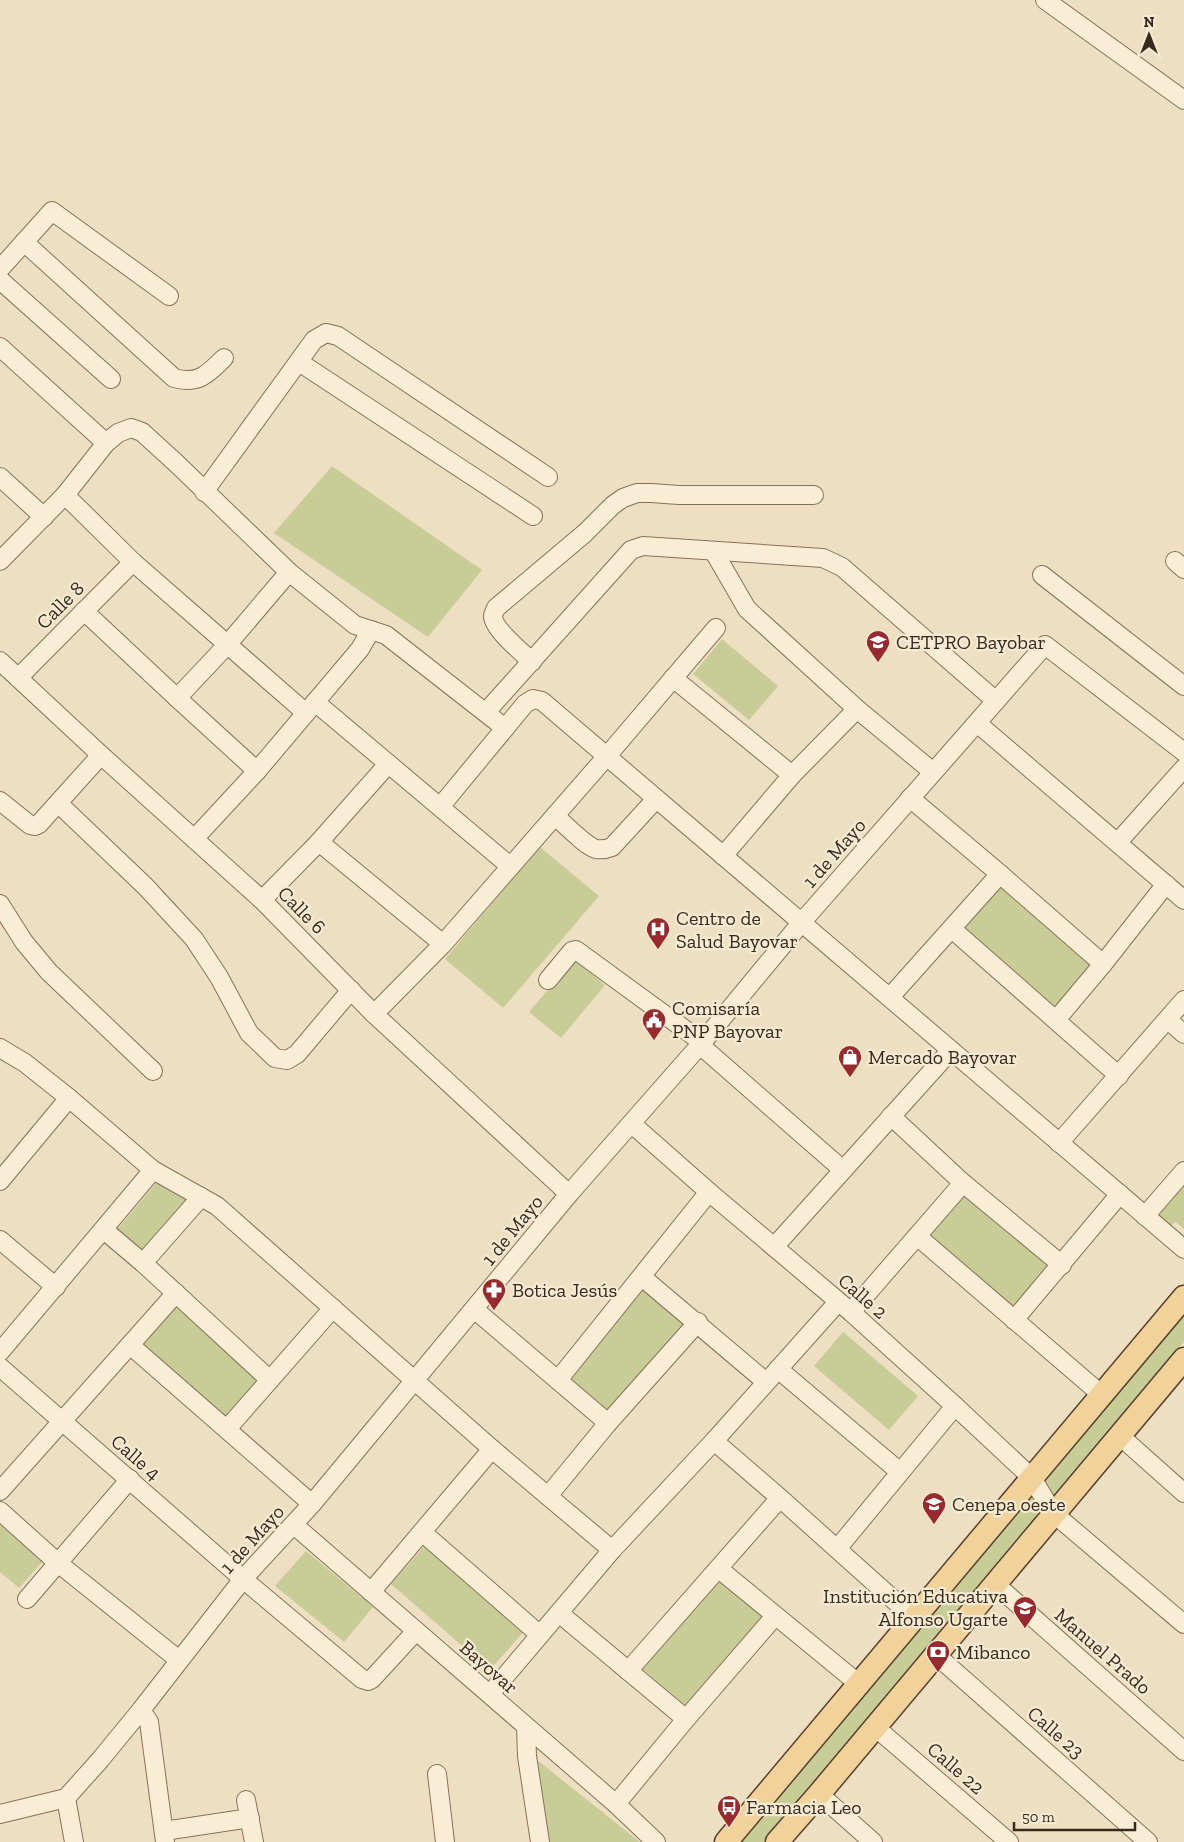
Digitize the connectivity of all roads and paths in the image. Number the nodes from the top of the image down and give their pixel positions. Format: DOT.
graph roads {
  1 [pos="1045,0"];
  2 [pos="1184,100"];
  3 [pos="24,242"];
  4 [pos="0,269"];
  5 [pos="0,280"];
  6 [pos="169,296"];
  7 [pos="0,347"];
  8 [pos="224,358"];
  9 [pos="299,362"];
  10 [pos="111,379"];
  11 [pos="106,443"];
  12 [pos="0,477"];
  13 [pos="548,477"];
  14 [pos="204,492"];
  15 [pos="65,495"];
  16 [pos="814,495"];
  17 [pos="533,516"];
  18 [pos="44,517"];
  19 [pos="714,552"];
  20 [pos="0,561"];
  21 [pos="133,562"];
  22 [pos="289,572"];
  23 [pos="1042,575"];
  24 [pos="84,611"];
  25 [pos="716,628"];
  26 [pos="371,630"];
  27 [pos="227,645"];
  28 [pos="0,661"];
  29 [pos="532,662"];
  30 [pos="18,678"];
  31 [pos="673,678"];
  32 [pos="1184,686"];
  33 [pos="177,698"];
  34 [pos="996,701"];
  35 [pos="311,707"];
  36 [pos="857,709"];
  37 [pos="486,712"];
  38 [pos="977,723"];
  39 [pos="505,728"];
  40 [pos="1184,752"];
  41 [pos="101,755"];
  42 [pos="607,756"];
  43 [pos="388,764"];
  44 [pos="1184,768"];
  45 [pos="257,771"];
  46 [pos="933,772"];
  47 [pos="792,775"];
  48 [pos="910,798"];
  49 [pos="656,799"];
  50 [pos="0,801"];
  51 [pos="58,803"];
  52 [pos="440,807"];
  53 [pos="555,816"];
  54 [pos="194,839"];
  55 [pos="319,842"];
  56 [pos="1118,842"];
  57 [pos="723,856"];
  58 [pos="510,866"];
  59 [pos="1000,874"];
  60 [pos="1166,884"];
  61 [pos="262,900"];
  62 [pos="1184,900"];
  63 [pos="0,904"];
  64 [pos="801,923"];
  65 [pos="952,929"];
  66 [pos="443,944"];
  67 [pos="1104,964"];
  68 [pos="548,980"];
  69 [pos="351,990"];
  70 [pos="890,997"];
  71 [pos="1184,1000"];
  72 [pos="374,1014"];
  73 [pos="1056,1020"];
  74 [pos="1168,1020"];
  75 [pos="1184,1034"];
  76 [pos="701,1044"];
  77 [pos="951,1050"];
  78 [pos="3,1056"];
  79 [pos="153,1070"];
  80 [pos="1119,1076"];
  81 [pos="69,1098"];
  82 [pos="891,1116"];
  83 [pos="632,1124"];
  84 [pos="1059,1143"];
  85 [pos="153,1170"];
  86 [pos="843,1170"];
  87 [pos="1184,1171"];
  88 [pos="0,1182"];
  89 [pos="963,1183"];
  90 [pos="709,1192"];
  91 [pos="569,1194"];
  92 [pos="1120,1194"];
  93 [pos="202,1197"];
  94 [pos="1145,1216"];
  95 [pos="104,1230"];
  96 [pos="917,1236"];
  97 [pos="0,1240"];
  98 [pos="774,1246"];
  99 [pos="1184,1249"];
  100 [pos="143,1263"];
  101 [pos="1062,1265"];
  102 [pos="642,1277"];
  103 [pos="56,1287"];
  104 [pos="176,1293"];
  105 [pos="1184,1297"];
  106 [pos="844,1307"];
  107 [pos="334,1308"];
  108 [pos="474,1309"];
  109 [pos="1014,1320"];
  110 [pos="698,1322"];
  111 [pos="130,1345"];
  112 [pos="0,1352"];
  113 [pos="1182,1366"];
  114 [pos="0,1367"];
  115 [pos="772,1375"];
  116 [pos="270,1380"];
  117 [pos="414,1380"];
  118 [pos="558,1380"];
  119 [pos="1102,1395"];
  120 [pos="955,1406"];
  121 [pos="62,1421"];
  122 [pos="608,1423"];
  123 [pos="227,1429"];
  124 [pos="1120,1436"];
  125 [pos="714,1441"];
  126 [pos="492,1449"];
  127 [pos="900,1472"];
  128 [pos="1032,1478"];
  129 [pos="130,1479"];
  130 [pos="0,1491"];
  131 [pos="1184,1494"];
  132 [pos="548,1496"];
  133 [pos="780,1498"];
  134 [pos="312,1504"];
  135 [pos="0,1511"];
  136 [pos="1053,1513"];
  137 [pos="294,1524"];
  138 [pos="422,1532"];
  139 [pos="837,1549"];
  140 [pos="612,1550"];
  141 [pos="58,1563"];
  142 [pos="719,1569"];
  143 [pos="243,1578"];
  144 [pos="994,1583"];
  145 [pos="371,1592"];
  146 [pos="27,1599"];
  147 [pos="559,1613"];
  148 [pos="775,1616"];
  149 [pos="914,1618"];
  150 [pos="1184,1624"];
  151 [pos="416,1632"];
  152 [pos="540,1635"];
  153 [pos="936,1655"];
  154 [pos="179,1660"];
  155 [pos="628,1671"];
  156 [pos="859,1684"];
  157 [pos="490,1694"];
  158 [pos="142,1710"];
  159 [pos="686,1719"];
  160 [pos="526,1727"];
  161 [pos="875,1727"];
  162 [pos="1184,1751"];
  163 [pos="437,1774"];
  164 [pos="819,1794"];
  165 [pos="66,1798"];
  166 [pos="246,1800"];
  167 [pos="616,1804"];
  168 [pos="0,1814"];
  169 [pos="250,1818"];
  170 [pos="164,1837"];
  171 [pos="74,1842"];
  172 [pos="254,1842"];
  173 [pos="444,1842"];
  174 [pos="540,1842"];
  175 [pos="656,1842"];
  176 [pos="726,1842"];
  177 [pos="777,1842"];
  178 [pos="873,1842"];
  179 [pos="1009,1842"];
  180 [pos="1148,1842"];
  1 -- 2 [label="street"];
  3 -- 4 [label="street"];
  3 -- 6 [label="street"];
  3 -- 8 [label="street"];
  5 -- 10 [label="street"];
  7 -- 11 [label="street"];
  9 -- 13 [label="street"];
  9 -- 14 [label="street"];
  9 -- 17 [label="street"];
  11 -- 14 [label="street"];
  11 -- 15 [label="street"];
  12 -- 18 [label="street"];
  14 -- 22 [label="street"];
  15 -- 18 [label="street"];
  15 -- 21 [label="street"];
  16 -- 29 [label="street"];
  18 -- 20 [label="street"];
  19 -- 29 [label="street"];
  19 -- 34 [label="street"];
  19 -- 36 [label="street"];
  21 -- 24 [label="street, Calle 8"];
  21 -- 27 [label="street"];
  22 -- 26 [label="street"];
  22 -- 27 [label="street"];
  23 -- 32 [label="street"];
  24 -- 30 [label="street, Calle 8"];
  24 -- 33 [label="street"];
  25 -- 31 [label="street"];
  26 -- 35 [label="street"];
  26 -- 37 [label="street"];
  27 -- 33 [label="street"];
  27 -- 35 [label="street"];
  28 -- 30 [label="street, Calle 6"];
  29 -- 37 [label="street"];
  30 -- 41 [label="street, Calle 6"];
  31 -- 42 [label="street"];
  31 -- 47 [label="street"];
  33 -- 45 [label="street"];
  34 -- 38 [label="street, 1 de Mayo"];
  34 -- 40 [label="street, 1 de Mayo"];
  35 -- 43 [label="street"];
  35 -- 45 [label="street"];
  36 -- 46 [label="street"];
  36 -- 47 [label="street"];
  37 -- 39 [label="street"];
  38 -- 46 [label="street, 1 de Mayo"];
  38 -- 56 [label="street"];
  39 -- 42 [label="street"];
  39 -- 52 [label="street"];
  41 -- 51 [label="street"];
  41 -- 54 [label="street, Calle 6"];
  42 -- 49 [label="street"];
  42 -- 53 [label="street"];
  43 -- 52 [label="street"];
  43 -- 55 [label="street"];
  44 -- 56 [label="street"];
  45 -- 54 [label="street"];
  46 -- 48 [label="street, 1 de Mayo"];
  47 -- 57 [label="street"];
  48 -- 59 [label="street"];
  48 -- 64 [label="street, 1 de Mayo"];
  49 -- 53 [label="street"];
  49 -- 57 [label="street"];
  50 -- 51 [label="street"];
  51 -- 69 [label="street"];
  52 -- 58 [label="street"];
  53 -- 58 [label="street"];
  54 -- 61 [label="street, Calle 6"];
  55 -- 61 [label="street"];
  55 -- 66 [label="street"];
  56 -- 60 [label="street"];
  57 -- 64 [label="street"];
  58 -- 66 [label="street"];
  59 -- 65 [label="street"];
  59 -- 67 [label="street"];
  60 -- 62 [label="street"];
  60 -- 67 [label="street"];
  61 -- 69 [label="street, Calle 6"];
  63 -- 79 [label="street"];
  64 -- 70 [label="street"];
  64 -- 76 [label="street, 1 de Mayo"];
  65 -- 70 [label="street"];
  65 -- 73 [label="street"];
  66 -- 72 [label="street"];
  67 -- 73 [label="street"];
  68 -- 76 [label="street"];
  69 -- 72 [label="street, Calle 6"];
  70 -- 77 [label="street"];
  71 -- 74 [label="street"];
  72 -- 91 [label="street, Calle 6"];
  73 -- 80 [label="street"];
  74 -- 75 [label="street"];
  74 -- 80 [label="street"];
  76 -- 83 [label="street, 1 de Mayo"];
  76 -- 86 [label="street"];
  77 -- 82 [label="street"];
  77 -- 84 [label="street"];
  78 -- 81 [label="street"];
  80 -- 84 [label="street"];
  81 -- 85 [label="street"];
  81 -- 88 [label="street"];
  82 -- 86 [label="street"];
  82 -- 89 [label="street"];
  83 -- 90 [label="street, Calle 2"];
  83 -- 91 [label="street, 1 de Mayo"];
  84 -- 92 [label="street"];
  85 -- 93 [label="street"];
  85 -- 95 [label="street"];
  86 -- 98 [label="street"];
  87 -- 94 [label="street"];
  89 -- 96 [label="street"];
  89 -- 101 [label="street"];
  90 -- 98 [label="street, Calle 2"];
  90 -- 102 [label="street"];
  91 -- 108 [label="street, 1 de Mayo"];
  92 -- 94 [label="street"];
  92 -- 101 [label="street"];
  93 -- 100 [label="street"];
  93 -- 107 [label="street"];
  94 -- 99 [label="street"];
  95 -- 100 [label="street"];
  95 -- 103 [label="street"];
  96 -- 106 [label="street"];
  96 -- 109 [label="street"];
  97 -- 103 [label="street"];
  98 -- 106 [label="street, Calle 2"];
  100 -- 104 [label="street"];
  101 -- 109 [label="street"];
  102 -- 110 [label="street"];
  102 -- 118 [label="street"];
  103 -- 112 [label="street"];
  104 -- 111 [label="street"];
  104 -- 116 [label="street"];
  105 -- 119 [label="main road"];
  106 -- 115 [label="street"];
  106 -- 120 [label="street, Calle 2"];
  107 -- 116 [label="street"];
  107 -- 117 [label="street"];
  108 -- 117 [label="street, 1 de Mayo"];
  108 -- 118 [label="street"];
  109 -- 119 [label="street"];
  110 -- 115 [label="street"];
  110 -- 122 [label="street"];
  111 -- 121 [label="street"];
  111 -- 123 [label="street"];
  113 -- 124 [label="main road"];
  114 -- 121 [label="street, Calle 4"];
  115 -- 125 [label="street"];
  115 -- 127 [label="street"];
  116 -- 123 [label="street"];
  117 -- 126 [label="street"];
  117 -- 134 [label="street, 1 de Mayo"];
  118 -- 122 [label="street"];
  119 -- 128 [label="main road"];
  120 -- 127 [label="street"];
  120 -- 128 [label="street, Calle 2"];
  121 -- 129 [label="street, Calle 4"];
  121 -- 130 [label="street"];
  122 -- 132 [label="street"];
  123 -- 134 [label="street"];
  124 -- 131 [label="street"];
  124 -- 136 [label="main road"];
  125 -- 133 [label="street"];
  125 -- 140 [label="street"];
  126 -- 132 [label="street"];
  126 -- 138 [label="street"];
  127 -- 139 [label="street"];
  128 -- 136 [label="street, Calle 2"];
  128 -- 149 [label="main road"];
  129 -- 141 [label="street"];
  129 -- 143 [label="street, Calle 4"];
  132 -- 140 [label="street"];
  133 -- 139 [label="street"];
  133 -- 142 [label="street"];
  134 -- 137 [label="street, 1 de Mayo"];
  135 -- 141 [label="street"];
  136 -- 144 [label="main road"];
  136 -- 150 [label="street, Calle 2"];
  137 -- 143 [label="street, 1 de Mayo"];
  137 -- 145 [label="street, Bayovar"];
  138 -- 145 [label="street"];
  138 -- 152 [label="street"];
  139 -- 149 [label="street"];
  140 -- 147 [label="street"];
  141 -- 146 [label="street"];
  141 -- 154 [label="street"];
  142 -- 148 [label="street"];
  142 -- 155 [label="street"];
  143 -- 151 [label="street, Calle 4"];
  143 -- 154 [label="street, 1 de Mayo"];
  144 -- 153 [label="main road"];
  144 -- 162 [label="street, Manuel Prado"];
  145 -- 151 [label="street, Bayovar"];
  147 -- 152 [label="street"];
  147 -- 155 [label="street"];
  148 -- 156 [label="street"];
  148 -- 159 [label="street"];
  149 -- 156 [label="main road"];
  151 -- 157 [label="street, Bayovar"];
  152 -- 157 [label="street"];
  153 -- 161 [label="main road"];
  153 -- 180 [label="street, Calle 23"];
  154 -- 158 [label="street, 1 de Mayo"];
  155 -- 159 [label="street"];
  156 -- 176 [label="main road"];
  157 -- 160 [label="street, Bayovar"];
  158 -- 165 [label="street, 1 de Mayo"];
  158 -- 170 [label="street"];
  159 -- 167 [label="street"];
  160 -- 167 [label="street, Bayovar"];
  160 -- 174 [label="street"];
  161 -- 164 [label="main road"];
  161 -- 179 [label="street, Calle 22"];
  163 -- 173 [label="street"];
  164 -- 177 [label="main road"];
  164 -- 178 [label="street"];
  165 -- 168 [label="street"];
  165 -- 171 [label="street"];
  166 -- 169 [label="street"];
  167 -- 175 [label="street, Bayovar"];
  169 -- 170 [label="street"];
  169 -- 172 [label="street"];
}
